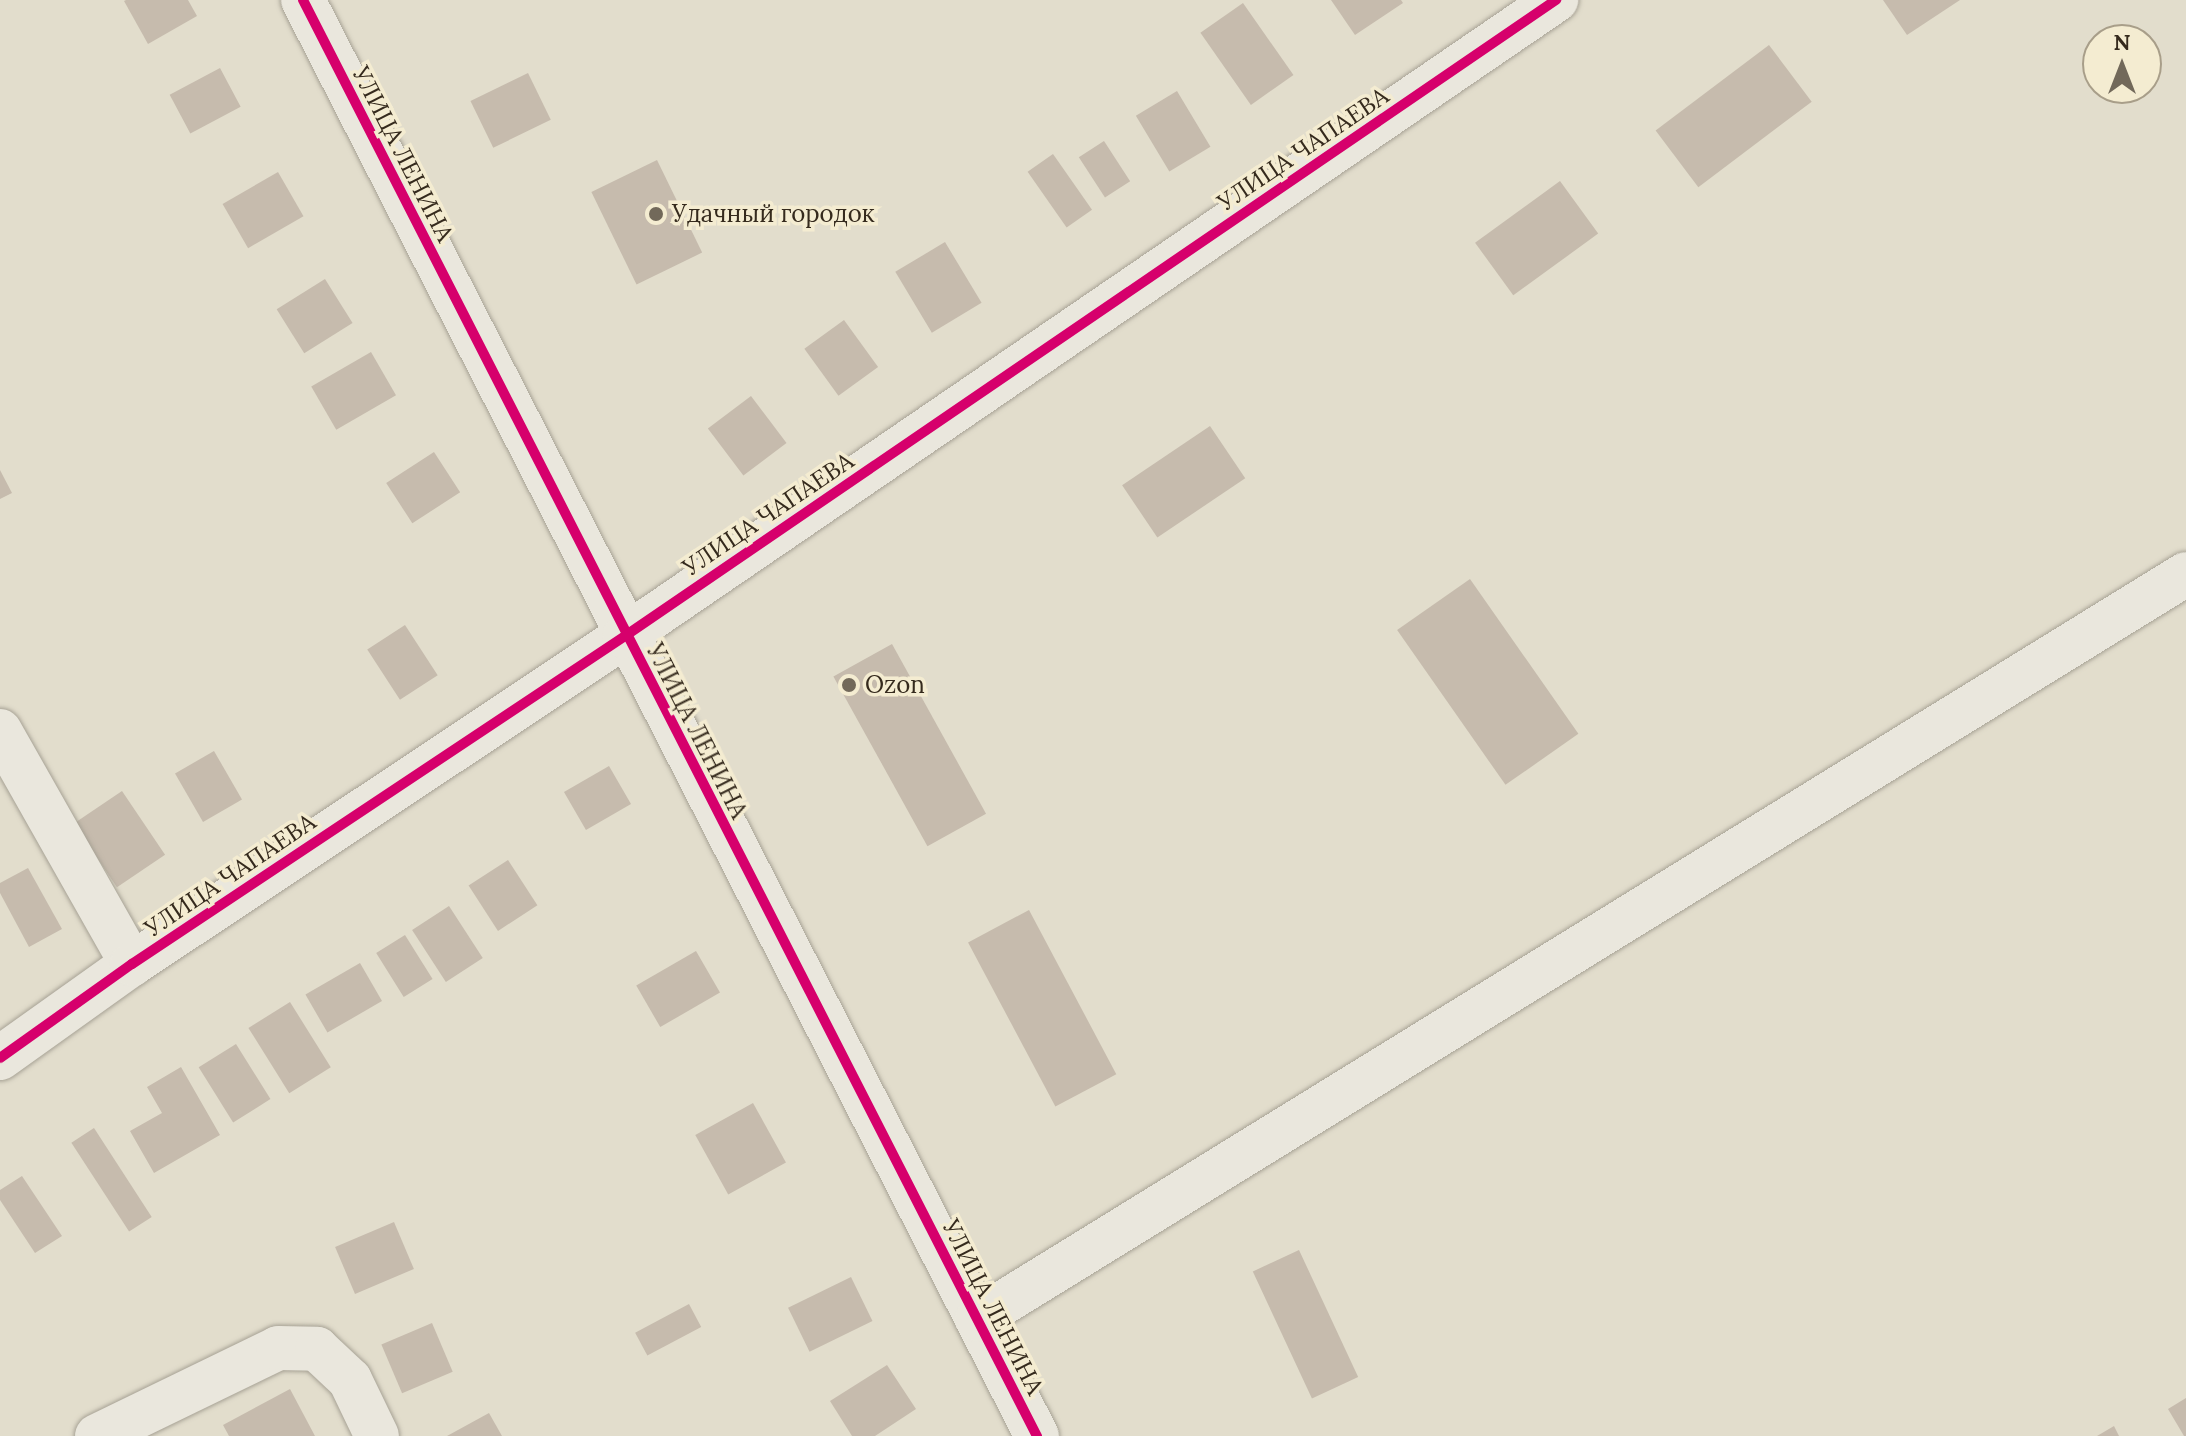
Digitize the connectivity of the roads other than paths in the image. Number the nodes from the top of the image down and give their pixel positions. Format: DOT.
graph roads {
  1 [pos="303,0"];
  2 [pos="1556,0"];
  3 [pos="2186,574"];
  4 [pos="625,636"];
  5 [pos="0,731"];
  6 [pos="132,964"];
  7 [pos="0,1058"];
  8 [pos="977,1319"];
  9 [pos="97,1436"];
  10 [pos="377,1436"];
  11 [pos="1037,1436"];
  1 -- 4 [label="street, УЛИЦА ЛЕНИНА"];
  2 -- 4 [label="street, УЛИЦА ЧАПАЕВА"];
  3 -- 8 [label="street"];
  4 -- 6 [label="street, УЛИЦА ЧАПАЕВА"];
  4 -- 8 [label="street, УЛИЦА ЛЕНИНА"];
  5 -- 6 [label="street"];
  6 -- 7 [label="street, УЛИЦА ЧАПАЕВА"];
  8 -- 11 [label="street, УЛИЦА ЛЕНИНА"];
  9 -- 10 [label="street"];
}
